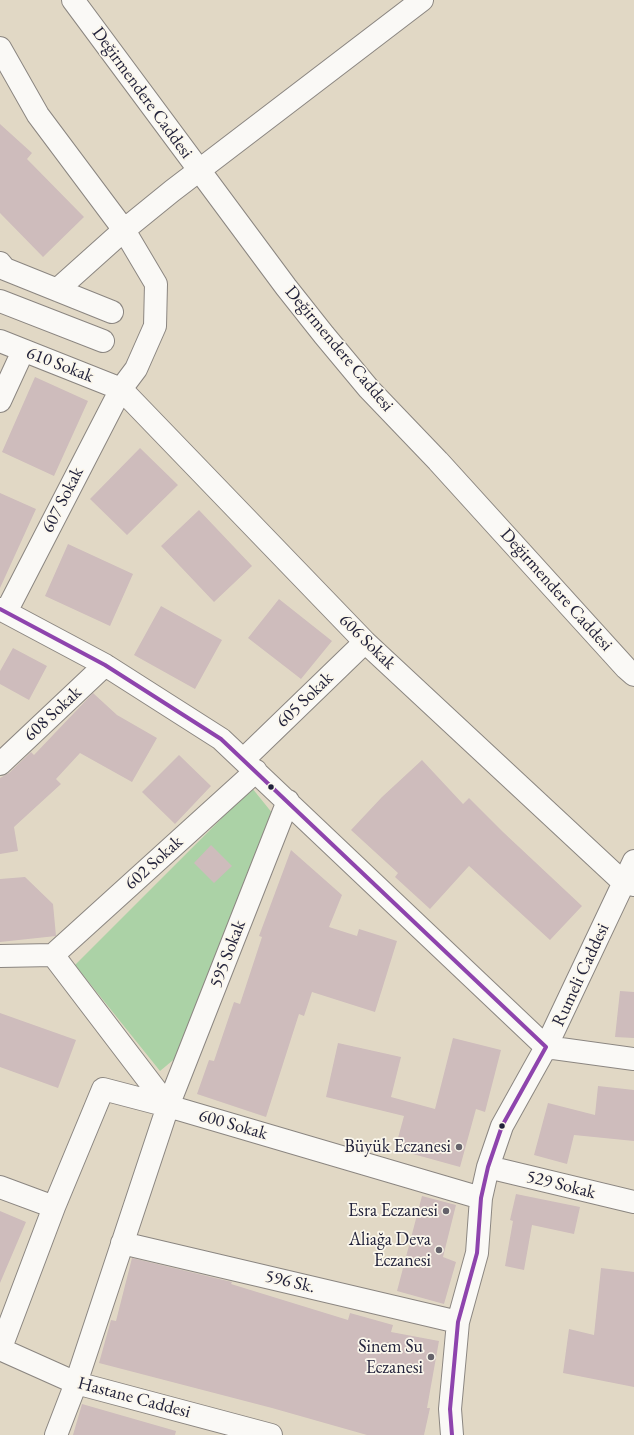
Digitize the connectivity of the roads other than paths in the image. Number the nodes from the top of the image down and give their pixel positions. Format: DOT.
graph roads {
  1 [pos="73,0"];
  2 [pos="422,0"];
  3 [pos="0,48"];
  4 [pos="199,170"];
  5 [pos="124,230"];
  6 [pos="0,263"];
  7 [pos="57,290"];
  8 [pos="0,301"];
  9 [pos="112,312"];
  10 [pos="0,341"];
  11 [pos="103,341"];
  12 [pos="24,351"];
  13 [pos="121,389"];
  14 [pos="0,401"];
  15 [pos="3,610"];
  16 [pos="365,642"];
  17 [pos="105,665"];
  18 [pos="634,675"];
  19 [pos="0,764"];
  20 [pos="250,765"];
  21 [pos="288,801"];
  22 [pos="634,861"];
  23 [pos="629,884"];
  24 [pos="53,955"];
  25 [pos="0,956"];
  26 [pos="546,1048"];
  27 [pos="634,1059"];
  28 [pos="168,1106"];
  29 [pos="488,1167"];
  30 [pos="0,1186"];
  31 [pos="481,1198"];
  32 [pos="634,1202"];
  33 [pos="54,1207"];
  34 [pos="122,1242"];
  35 [pos="458,1322"];
  36 [pos="0,1349"];
  37 [pos="76,1383"];
  38 [pos="56,1435"];
  39 [pos="271,1435"];
  40 [pos="452,1435"];
  1 -- 4 [label="street, Değirmendere Caddesi"];
  2 -- 4 [label="street"];
  3 -- 5 [label="street, 607 Sokak"];
  4 -- 5 [label="street"];
  4 -- 18 [label="street, Değirmendere Caddesi"];
  5 -- 7 [label="street"];
  5 -- 13 [label="street, 607 Sokak"];
  6 -- 7 [label="street"];
  7 -- 9 [label="street"];
  8 -- 11 [label="street"];
  10 -- 12 [label="street, 610 Sokak"];
  12 -- 13 [label="street, 610 Sokak"];
  12 -- 14 [label="street"];
  13 -- 15 [label="street, 607 Sokak"];
  13 -- 16 [label="street, 606 Sokak"];
  15 -- 17 [label="street"];
  16 -- 20 [label="street, 605 Sokak"];
  16 -- 23 [label="street, 606 Sokak"];
  17 -- 19 [label="street, 608 Sokak"];
  17 -- 20 [label="street"];
  20 -- 21 [label="street"];
  20 -- 24 [label="street, 602 Sokak"];
  21 -- 26 [label="street"];
  21 -- 28 [label="street, 595 Sokak"];
  22 -- 23 [label="street, Rumeli Caddesi"];
  23 -- 26 [label="street, Rumeli Caddesi"];
  24 -- 25 [label="street"];
  24 -- 28 [label="street"];
  26 -- 27 [label="street"];
  26 -- 29 [label="street, Rumeli Caddesi"];
  28 -- 31 [label="street, 600 Sokak"];
  28 -- 33 [label="street, 600 Sokak"];
  28 -- 34 [label="street, 595 Sokak"];
  29 -- 31 [label="street, Rumeli Caddesi"];
  29 -- 32 [label="street, 529 Sokak"];
  30 -- 33 [label="street"];
  31 -- 35 [label="street, Rumeli Caddesi"];
  33 -- 36 [label="street"];
  34 -- 35 [label="street, 596 Sk."];
  34 -- 37 [label="street, 595 Sokak"];
  35 -- 40 [label="street, Rumeli Caddesi"];
  36 -- 37 [label="street, Hastane Caddesi"];
  37 -- 38 [label="street, 595 Sokak"];
  37 -- 39 [label="street, Hastane Caddesi"];
}
